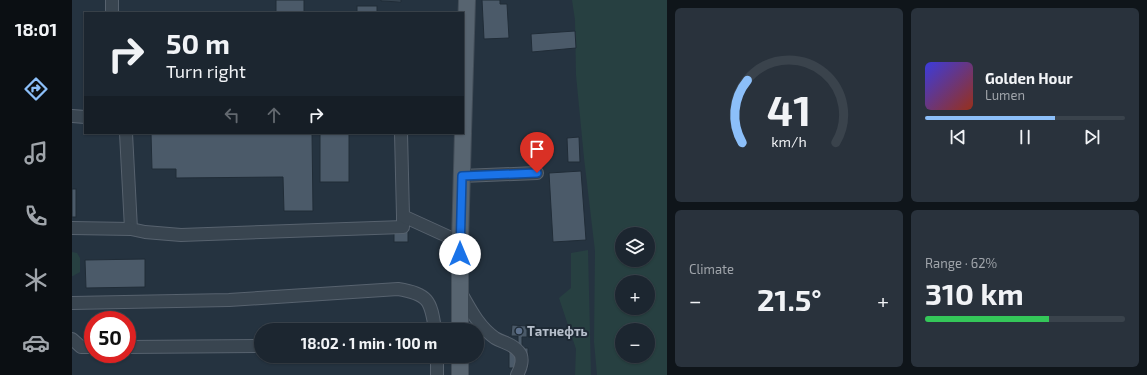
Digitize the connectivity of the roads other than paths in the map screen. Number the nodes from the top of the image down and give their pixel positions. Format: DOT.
graph roads {
  1 [pos="112,0"];
  2 [pos="467,0"];
  3 [pos="112,12"];
  4 [pos="464,26"];
  5 [pos="72,116"];
  6 [pos="84,117"];
  7 [pos="126,134"];
  8 [pos="401,134"];
  9 [pos="463,134"];
  10 [pos="537,173"];
  11 [pos="462,176"];
  12 [pos="403,216"];
  13 [pos="72,228"];
  14 [pos="131,229"];
  15 [pos="460,242"];
  16 [pos="461,293"];
  17 [pos="72,303"];
  18 [pos="434,323"];
  19 [pos="460,323"];
  20 [pos="72,339"];
  21 [pos="254,346"];
  22 [pos="84,347"];
  23 [pos="136,347"];
  24 [pos="437,363"];
  25 [pos="460,363"];
  26 [pos="437,375"];
  27 [pos="460,375"];
  28 [pos="517,375"];
  1 -- 3 [label="lane"];
  2 -- 4 [label="main road"];
  5 -- 6 [label="lane"];
  7 -- 14 [label="lane"];
  8 -- 12 [label="lane"];
  9 -- 11 [label="main road"];
  10 -- 11 [label="lane"];
  11 -- 15 [label="main road"];
  12 -- 14 [label="lane"];
  12 -- 15 [label="lane"];
  13 -- 14 [label="lane"];
  15 -- 16 [label="main road"];
  16 -- 19 [label="main road"];
  16 -- 28 [label="lane"];
  17 -- 18 [label="lane"];
  20 -- 22 [label="lane"];
  21 -- 23 [label="lane"];
  24 -- 26 [label="lane"];
  25 -- 27 [label="main road"];
}
